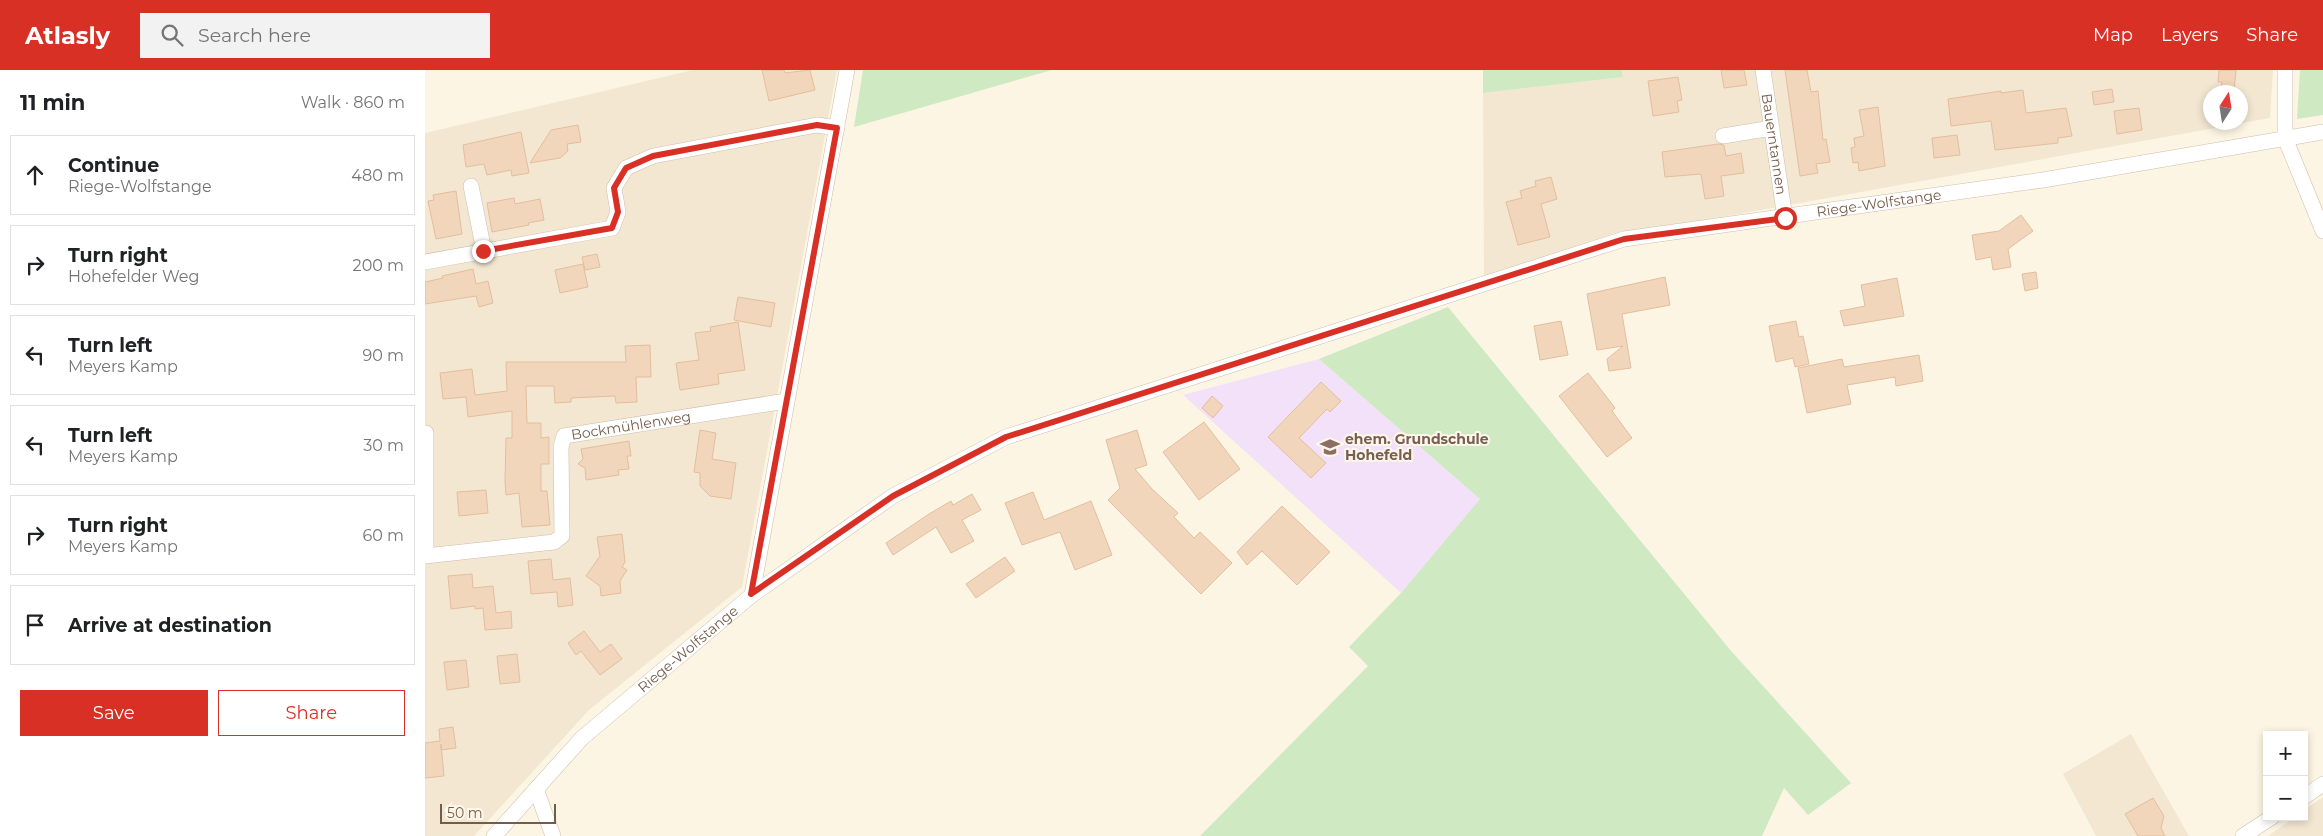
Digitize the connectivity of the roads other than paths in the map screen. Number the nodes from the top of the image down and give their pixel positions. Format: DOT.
graph roads {
  1 [pos="847,70"];
  2 [pos="1763,70"];
  3 [pos="2285,70"];
  4 [pos="837,128"];
  5 [pos="1772,128"];
  6 [pos="2323,132"];
  7 [pos="1723,136"];
  8 [pos="2285,138"];
  9 [pos="471,186"];
  10 [pos="1785,218"];
  11 [pos="2323,231"];
  12 [pos="483,251"];
  13 [pos="425,262"];
  14 [pos="786,401"];
  15 [pos="426,433"];
  16 [pos="425,555"];
  17 [pos="751,594"];
  18 [pos="2323,784"];
  19 [pos="536,789"];
  20 [pos="2308,794"];
  21 [pos="2266,821"];
  22 [pos="495,836"];
  23 [pos="553,836"];
  24 [pos="2243,836"];
  1 -- 4 [label="street"];
  2 -- 5 [label="street, Bauerntannen"];
  3 -- 8 [label="street"];
  4 -- 12 [label="street"];
  4 -- 14 [label="street"];
  5 -- 7 [label="street"];
  5 -- 10 [label="street, Bauerntannen"];
  6 -- 8 [label="street, Riege-Wolfstange"];
  8 -- 10 [label="street, Riege-Wolfstange"];
  8 -- 11 [label="street"];
  9 -- 12 [label="street"];
  10 -- 17 [label="street, Riege-Wolfstange"];
  12 -- 13 [label="street"];
  14 -- 16 [label="street, Bockmühlenweg"];
  14 -- 17 [label="street"];
  15 -- 16 [label="street"];
  17 -- 19 [label="street, Riege-Wolfstange"];
  18 -- 20 [label="street"];
  19 -- 22 [label="street, Riege-Wolfstange"];
  19 -- 23 [label="street"];
  21 -- 24 [label="street"];
}
